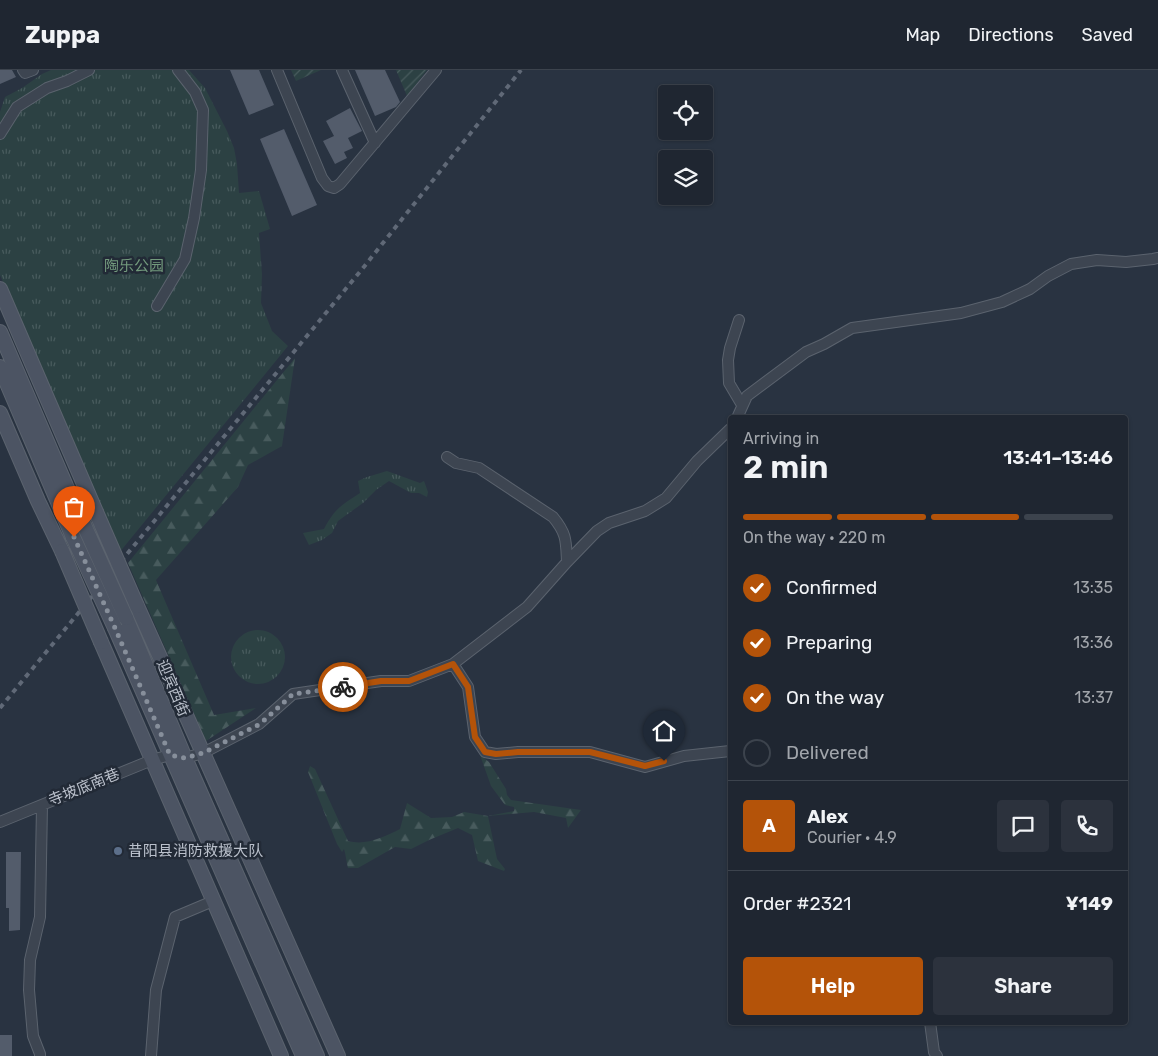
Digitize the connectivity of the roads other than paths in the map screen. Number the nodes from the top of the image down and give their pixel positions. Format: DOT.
graph roads {
  1 [pos="23,70"];
  2 [pos="33,70"];
  3 [pos="89,70"];
  4 [pos="178,70"];
  5 [pos="277,70"];
  6 [pos="342,70"];
  7 [pos="436,70"];
  8 [pos="0,134"];
  9 [pos="374,143"];
  10 [pos="1158,258"];
  11 [pos="0,289"];
  12 [pos="157,306"];
  13 [pos="739,320"];
  14 [pos="0,332"];
  15 [pos="27,350"];
  16 [pos="11,357"];
  17 [pos="0,367"];
  18 [pos="742,405"];
  19 [pos="0,413"];
  20 [pos="738,415"];
  21 [pos="728,430"];
  22 [pos="448,457"];
  23 [pos="81,478"];
  24 [pos="60,490"];
  25 [pos="38,501"];
  26 [pos="567,562"];
  27 [pos="453,664"];
  28 [pos="728,751"];
  29 [pos="203,753"];
  30 [pos="170,755"];
  31 [pos="185,758"];
  32 [pos="152,760"];
  33 [pos="42,805"];
  34 [pos="0,822"];
  35 [pos="214,901"];
  36 [pos="305,982"];
  37 [pos="289,991"];
  38 [pos="930,1025"];
  39 [pos="40,1056"];
  40 [pos="151,1056"];
  41 [pos="281,1056"];
  42 [pos="303,1056"];
  43 [pos="317,1056"];
  44 [pos="338,1056"];
  45 [pos="937,1056"];
  1 -- 2 [label="street"];
  3 -- 8 [label="street"];
  4 -- 12 [label="street"];
  5 -- 9 [label="street"];
  6 -- 9 [label="street"];
  7 -- 9 [label="street"];
  10 -- 18 [label="street"];
  11 -- 15 [label="main road"];
  13 -- 18 [label="street"];
  14 -- 16 [label="main road, 迎宾西街"];
  15 -- 16 [label="main road"];
  15 -- 23 [label="main road"];
  16 -- 24 [label="main road, 迎宾西街"];
  17 -- 24 [label="main road, 迎宾西街"];
  18 -- 20 [label="street"];
  19 -- 25 [label="main road"];
  21 -- 26 [label="street"];
  22 -- 26 [label="street"];
  23 -- 24 [label="main road"];
  23 -- 29 [label="main road, bridge"];
  24 -- 25 [label="main road"];
  24 -- 30 [label="main road, 迎宾西街, bridge"];
  24 -- 31 [label="main road, 迎宾西街, bridge"];
  25 -- 32 [label="main road, bridge"];
  26 -- 27 [label="street"];
  27 -- 28 [label="street"];
  27 -- 29 [label="street"];
  29 -- 31 [label="street"];
  29 -- 36 [label="main road"];
  30 -- 31 [label="main road"];
  30 -- 32 [label="street, 寺坡底南巷"];
  30 -- 42 [label="main road, 迎宾西街"];
  31 -- 37 [label="main road, 迎宾西街"];
  32 -- 33 [label="street, 寺坡底南巷"];
  32 -- 35 [label="main road"];
  33 -- 34 [label="street, 寺坡底南巷"];
  33 -- 39 [label="street"];
  35 -- 40 [label="street"];
  35 -- 41 [label="main road"];
  36 -- 37 [label="main road"];
  36 -- 44 [label="main road"];
  37 -- 43 [label="main road, 迎宾西街"];
  38 -- 45 [label="street"];
}
